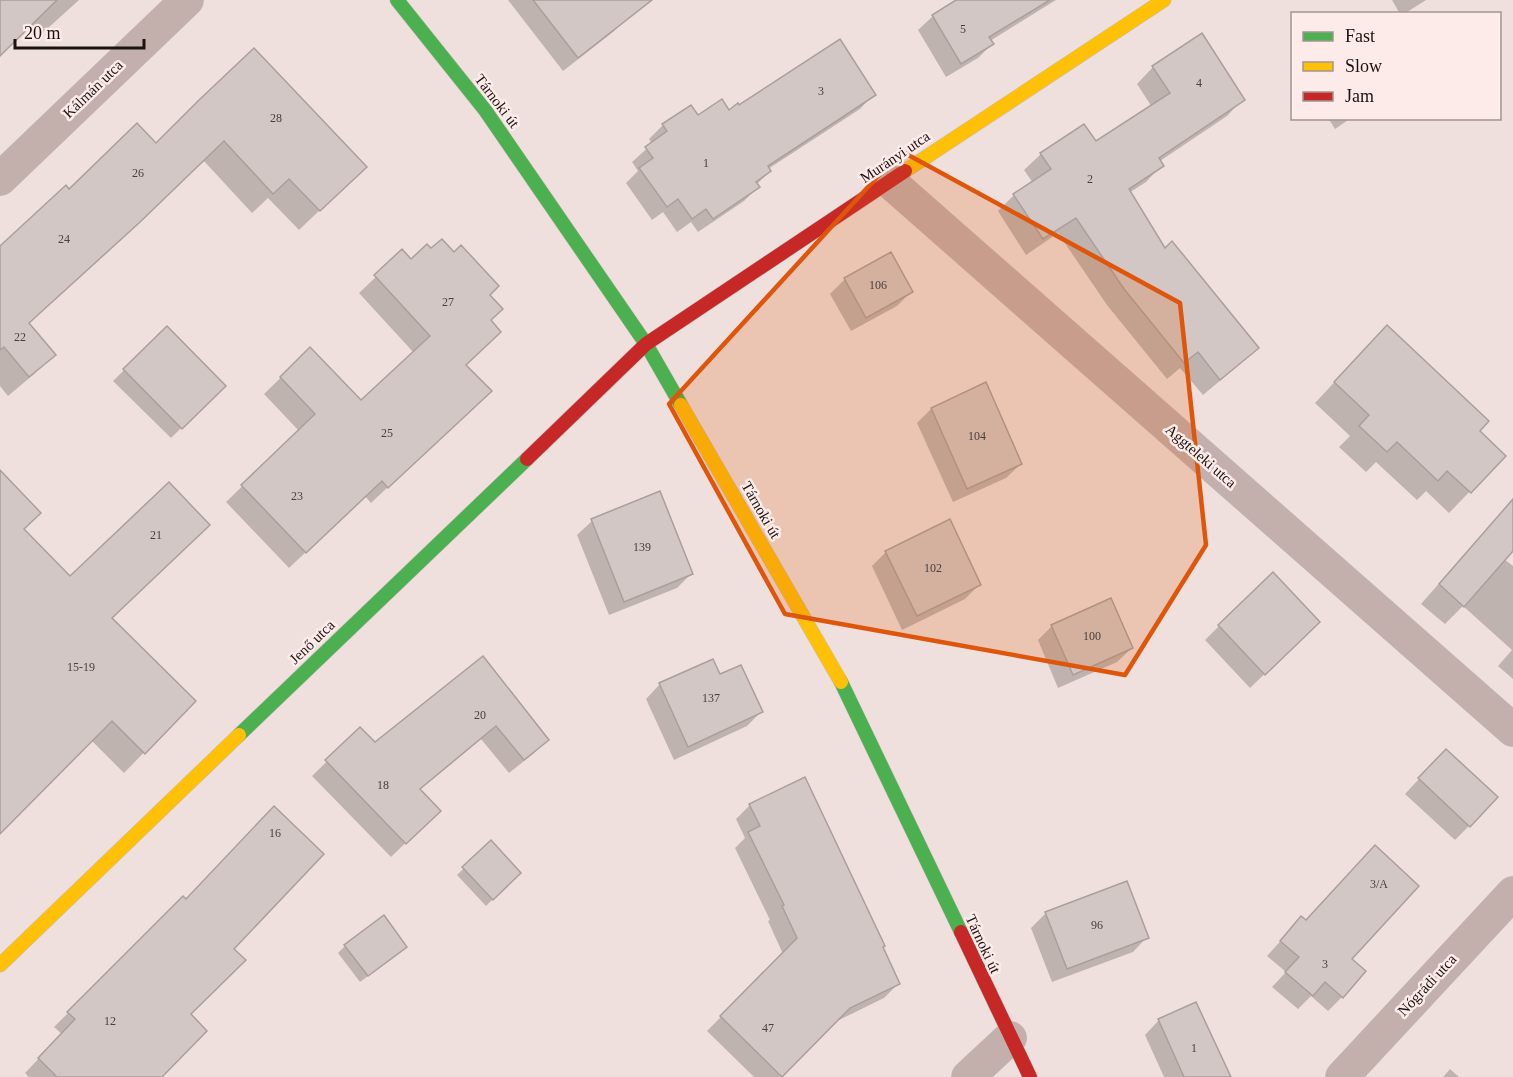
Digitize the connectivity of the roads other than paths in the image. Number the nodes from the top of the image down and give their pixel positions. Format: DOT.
graph roads {
  1 [pos="187,0"];
  2 [pos="397,0"];
  3 [pos="1164,0"];
  4 [pos="0,179"];
  5 [pos="888,181"];
  6 [pos="646,344"];
  7 [pos="1513,730"];
  8 [pos="1513,893"];
  9 [pos="0,965"];
  10 [pos="1010,1038"];
  11 [pos="969,1077"];
  12 [pos="1030,1077"];
  13 [pos="1342,1077"];
  1 -- 4 [label="street, Kálmán utca"];
  2 -- 6 [label="street, Tárnoki út"];
  3 -- 5 [label="street, Murányi utca"];
  5 -- 6 [label="street, Murányi utca"];
  5 -- 7 [label="street, Aggteleki utca"];
  6 -- 9 [label="street, Jenő utca"];
  6 -- 10 [label="street, Tárnoki út"];
  8 -- 13 [label="street, Nógrádi utca"];
  10 -- 11 [label="street"];
  10 -- 12 [label="street, Tárnoki út"];
}
